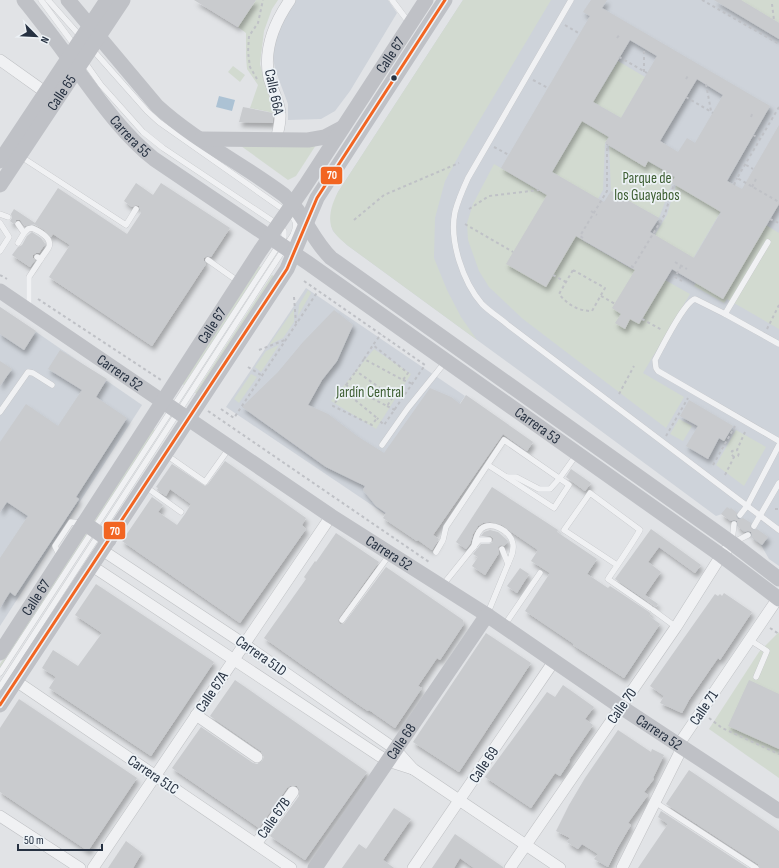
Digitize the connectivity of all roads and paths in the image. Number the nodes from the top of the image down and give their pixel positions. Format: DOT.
graph roads {
  1 [pos="24,0"];
  2 [pos="41,0"];
  3 [pos="48,0"];
  4 [pos="68,0"];
  5 [pos="107,0"];
  6 [pos="123,0"];
  7 [pos="290,0"];
  8 [pos="392,0"];
  9 [pos="426,0"];
  10 [pos="445,0"];
  11 [pos="571,0"];
  12 [pos="702,0"];
  13 [pos="772,4"];
  14 [pos="774,20"];
  15 [pos="559,21"];
  16 [pos="410,24"];
  17 [pos="580,34"];
  18 [pos="620,34"];
  19 [pos="617,38"];
  20 [pos="779,44"];
  21 [pos="83,47"];
  22 [pos="644,48"];
  23 [pos="619,57"];
  24 [pos="0,60"];
  25 [pos="689,74"];
  26 [pos="527,76"];
  27 [pos="686,79"];
  28 [pos="706,84"];
  29 [pos="548,88"];
  30 [pos="45,92"];
  31 [pos="686,97"];
  32 [pos="779,106"];
  33 [pos="753,112"];
  34 [pos="751,117"];
  35 [pos="343,128"];
  36 [pos="753,135"];
  37 [pos="201,139"];
  38 [pos="760,139"];
  39 [pos="276,140"];
  40 [pos="487,143"];
  41 [pos="607,144"];
  42 [pos="509,155"];
  43 [pos="19,156"];
  44 [pos="0,161"];
  45 [pos="460,163"];
  46 [pos="745,164"];
  47 [pos="753,169"];
  48 [pos="737,178"];
  49 [pos="756,179"];
  50 [pos="674,184"];
  51 [pos="0,185"];
  52 [pos="734,185"];
  53 [pos="752,187"];
  54 [pos="539,190"];
  55 [pos="607,191"];
  56 [pos="610,192"];
  57 [pos="779,202"];
  58 [pos="290,207"];
  59 [pos="136,209"];
  60 [pos="469,209"];
  61 [pos="591,211"];
  62 [pos="594,213"];
  63 [pos="0,214"];
  64 [pos="597,215"];
  65 [pos="8,217"];
  66 [pos="770,219"];
  67 [pos="354,220"];
  68 [pos="0,223"];
  69 [pos="779,223"];
  70 [pos="18,224"];
  71 [pos="305,224"];
  72 [pos="466,224"];
  73 [pos="24,233"];
  74 [pos="9,237"];
  75 [pos="583,238"];
  76 [pos="281,241"];
  77 [pos="768,242"];
  78 [pos="0,251"];
  79 [pos="513,252"];
  80 [pos="208,260"];
  81 [pos="676,262"];
  82 [pos="631,266"];
  83 [pos="681,266"];
  84 [pos="687,269"];
  85 [pos="0,274"];
  86 [pos="553,275"];
  87 [pos="304,281"];
  88 [pos="682,281"];
  89 [pos="566,282"];
  90 [pos="240,283"];
  91 [pos="6,287"];
  92 [pos="318,291"];
  93 [pos="29,293"];
  94 [pos="601,296"];
  95 [pos="294,297"];
  96 [pos="615,304"];
  97 [pos="779,305"];
  98 [pos="29,311"];
  99 [pos="725,314"];
  100 [pos="642,319"];
  101 [pos="296,324"];
  102 [pos="380,334"];
  103 [pos="669,335"];
  104 [pos="763,335"];
  105 [pos="286,340"];
  106 [pos="779,344"];
  107 [pos="373,345"];
  108 [pos="259,350"];
  109 [pos="364,359"];
  110 [pos="446,361"];
  111 [pos="634,366"];
  112 [pos="248,367"];
  113 [pos="356,371"];
  114 [pos="261,375"];
  115 [pos="160,379"];
  116 [pos="404,380"];
  117 [pos="413,384"];
  118 [pos="52,385"];
  119 [pos="346,385"];
  120 [pos="343,390"];
  121 [pos="619,394"];
  122 [pos="688,398"];
  123 [pos="388,406"];
  124 [pos="221,409"];
  125 [pos="176,410"];
  126 [pos="395,410"];
  127 [pos="0,412"];
  128 [pos="377,418"];
  129 [pos="735,426"];
  130 [pos="745,432"];
  131 [pos="668,433"];
  132 [pos="779,441"];
  133 [pos="382,445"];
  134 [pos="779,445"];
  135 [pos="230,447"];
  136 [pos="737,450"];
  137 [pos="165,454"];
  138 [pos="577,454"];
  139 [pos="734,457"];
  140 [pos="488,465"];
  141 [pos="713,465"];
  142 [pos="726,475"];
  143 [pos="507,477"];
  144 [pos="560,479"];
  145 [pos="779,483"];
  146 [pos="144,486"];
  147 [pos="747,506"];
  148 [pos="775,509"];
  149 [pos="779,509"];
  150 [pos="181,512"];
  151 [pos="740,515"];
  152 [pos="331,516"];
  153 [pos="761,516"];
  154 [pos="734,524"];
  155 [pos="754,526"];
  156 [pos="779,530"];
  157 [pos="98,535"];
  158 [pos="748,535"];
  159 [pos="489,540"];
  160 [pos="732,543"];
  161 [pos="474,547"];
  162 [pos="502,549"];
  163 [pos="436,552"];
  164 [pos="390,554"];
  165 [pos="722,556"];
  166 [pos="508,564"];
  167 [pos="617,565"];
  168 [pos="92,566"];
  169 [pos="540,573"];
  170 [pos="779,579"];
  171 [pos="442,586"];
  172 [pos="778,599"];
  173 [pos="487,615"];
  174 [pos="342,620"];
  175 [pos="504,626"];
  176 [pos="676,627"];
  177 [pos="750,640"];
  178 [pos="244,644"];
  179 [pos="0,653"];
  180 [pos="234,660"];
  181 [pos="554,661"];
  182 [pos="0,673"];
  183 [pos="756,677"];
  184 [pos="16,681"];
  185 [pos="0,687"];
  186 [pos="0,705"];
  187 [pos="621,707"];
  188 [pos="701,713"];
  189 [pos="196,715"];
  190 [pos="680,744"];
  191 [pos="779,754"];
  192 [pos="392,755"];
  193 [pos="257,757"];
  194 [pos="155,776"];
  195 [pos="293,792"];
  196 [pos="459,800"];
  197 [pos="655,802"];
  198 [pos="779,811"];
  199 [pos="0,816"];
  200 [pos="256,844"];
  201 [pos="526,844"];
  202 [pos="80,868"];
  203 [pos="93,868"];
  204 [pos="291,868"];
  205 [pos="315,868"];
  206 [pos="413,868"];
  207 [pos="510,868"];
  208 [pos="560,868"];
  209 [pos="622,868"];
  210 [pos="756,868"];
  1 -- 21 [label="main road, Carrera 55"];
  2 -- 21 [label="lane"];
  3 -- 21 [label="lane"];
  4 -- 21 [label="main road, Carrera 55"];
  5 -- 21 [label="main road, Calle 65"];
  6 -- 21 [label="main road, Calle 65"];
  7 -- 39 [label="street, Calle 66A"];
  8 -- 16 [label="lane"];
  9 -- 16 [label="main road, Calle 67"];
  10 -- 71 [label="main road, Calle 67"];
  11 -- 15 [label="lane"];
  12 -- 20 [label="path"];
  13 -- 14 [label="path"];
  15 -- 17 [label="path"];
  15 -- 26 [label="lane"];
  16 -- 35 [label="main road, Calle 67"];
  18 -- 19 [label="path"];
  21 -- 30 [label="main road, Calle 65"];
  21 -- 37 [label="main road, Carrera 55"];
  21 -- 43 [label="main road, Calle 65"];
  21 -- 58 [label="lane"];
  21 -- 76 [label="main road, Carrera 55"];
  22 -- 23 [label="path"];
  24 -- 30 [label="street"];
  25 -- 27 [label="path"];
  26 -- 29 [label="path"];
  26 -- 40 [label="lane"];
  28 -- 31 [label="path"];
  30 -- 44 [label="main road, Calle 65"];
  32 -- 38 [label="path"];
  33 -- 34 [label="path"];
  35 -- 39 [label="main road"];
  35 -- 58 [label="main road, Calle 67"];
  36 -- 38 [label="path"];
  37 -- 39 [label="main road"];
  37 -- 58 [label="main road, Carrera 55"];
  38 -- 46 [label="path"];
  40 -- 42 [label="path"];
  40 -- 147 [label="lane"];
  41 -- 55 [label="path"];
  43 -- 51 [label="main road, Calle 65"];
  43 -- 59 [label="lane"];
  45 -- 67 [label="path"];
  46 -- 47 [label="path"];
  46 -- 48 [label="path"];
  48 -- 52 [label="path"];
  48 -- 53 [label="path"];
  49 -- 53 [label="path"];
  50 -- 82 [label="path"];
  53 -- 57 [label="path"];
  54 -- 60 [label="path"];
  55 -- 56 [label="path"];
  55 -- 62 [label="path"];
  58 -- 71 [label="main road, Carrera 53"];
  58 -- 76 [label="main road, Calle 67"];
  58 -- 76 [label="lane"];
  61 -- 62 [label="path"];
  62 -- 64 [label="path"];
  62 -- 75 [label="path"];
  63 -- 65 [label="lane"];
  66 -- 69 [label="path"];
  68 -- 74 [label="lane"];
  70 -- 73 [label="lane"];
  71 -- 76 [label="main road, Calle 67"];
  71 -- 160 [label="main road, Carrera 53"];
  72 -- 79 [label="path"];
  73 -- 74 [label="lane"];
  73 -- 93 [label="lane"];
  74 -- 78 [label="lane"];
  76 -- 90 [label="main road, Calle 67"];
  76 -- 110 [label="main road, Carrera 53"];
  76 -- 125 [label="main road, Calle 67"];
  77 -- 99 [label="lane"];
  80 -- 90 [label="lane"];
  81 -- 83 [label="path"];
  83 -- 84 [label="path"];
  83 -- 88 [label="path"];
  85 -- 91 [label="path"];
  86 -- 89 [label="path"];
  87 -- 92 [label="path"];
  89 -- 94 [label="path"];
  89 -- 94 [label="path"];
  90 -- 125 [label="main road, Calle 67"];
  91 -- 98 [label="main road, Carrera 52"];
  92 -- 101 [label="path"];
  92 -- 102 [label="path"];
  93 -- 98 [label="lane"];
  93 -- 115 [label="path"];
  94 -- 96 [label="path"];
  95 -- 101 [label="path"];
  97 -- 104 [label="path"];
  98 -- 125 [label="main road, Carrera 52"];
  99 -- 103 [label="lane"];
  99 -- 104 [label="lane"];
  100 -- 103 [label="path"];
  101 -- 105 [label="path"];
  102 -- 107 [label="path"];
  102 -- 117 [label="path"];
  103 -- 132 [label="lane"];
  104 -- 106 [label="lane"];
  105 -- 108 [label="path"];
  105 -- 114 [label="path"];
  107 -- 109 [label="path"];
  107 -- 116 [label="path"];
  109 -- 113 [label="path"];
  109 -- 116 [label="path"];
  110 -- 133 [label="lane"];
  110 -- 138 [label="main road, Carrera 53"];
  111 -- 121 [label="path"];
  112 -- 114 [label="path"];
  113 -- 119 [label="path"];
  113 -- 123 [label="path"];
  114 -- 124 [label="path"];
  116 -- 117 [label="path"];
  117 -- 126 [label="path"];
  118 -- 127 [label="lane"];
  119 -- 120 [label="path"];
  119 -- 123 [label="path"];
  120 -- 128 [label="path"];
  120 -- 128 [label="path"];
  122 -- 131 [label="path"];
  123 -- 126 [label="path"];
  125 -- 135 [label="main road, Carrera 52"];
  125 -- 137 [label="main road, Calle 67"];
  125 -- 157 [label="main road, Calle 67"];
  126 -- 128 [label="path"];
  129 -- 141 [label="path"];
  130 -- 136 [label="path"];
  134 -- 147 [label="lane"];
  135 -- 137 [label="lane"];
  135 -- 152 [label="main road, Carrera 52"];
  136 -- 139 [label="path"];
  136 -- 139 [label="path"];
  137 -- 146 [label="main road, Calle 67"];
  138 -- 144 [label="lane"];
  138 -- 165 [label="main road, Carrera 53"];
  139 -- 142 [label="path"];
  140 -- 143 [label="lane"];
  140 -- 144 [label="lane"];
  140 -- 163 [label="lane"];
  143 -- 144 [label="lane"];
  143 -- 144 [label="lane"];
  145 -- 153 [label="lane"];
  146 -- 150 [label="lane"];
  146 -- 157 [label="main road, Calle 67"];
  147 -- 151 [label="lane"];
  147 -- 153 [label="lane"];
  148 -- 149 [label="path"];
  152 -- 164 [label="main road, Carrera 52"];
  152 -- 178 [label="street, Calle 67A"];
  153 -- 155 [label="lane"];
  153 -- 156 [label="lane"];
  154 -- 160 [label="lane"];
  157 -- 168 [label="main road, Calle 67"];
  157 -- 178 [label="street, Carrera 51D"];
  157 -- 179 [label="main road, Calle 67"];
  157 -- 182 [label="lane"];
  157 -- 185 [label="lane"];
  158 -- 160 [label="lane"];
  159 -- 161 [label="lane"];
  160 -- 165 [label="street, Calle 70"];
  160 -- 170 [label="main road, Carrera 53"];
  161 -- 166 [label="lane"];
  161 -- 171 [label="lane"];
  162 -- 166 [label="lane"];
  164 -- 171 [label="main road, Carrera 52"];
  164 -- 174 [label="lane"];
  165 -- 172 [label="main road, Carrera 53"];
  165 -- 176 [label="street, Calle 70"];
  166 -- 173 [label="lane"];
  167 -- 167 [label="lane"];
  167 -- 176 [label="lane"];
  168 -- 180 [label="street, Carrera 51D"];
  168 -- 184 [label="main road, Calle 67"];
  169 -- 175 [label="lane"];
  171 -- 173 [label="main road, Carrera 52"];
  172 -- 177 [label="street, Calle 71"];
  173 -- 175 [label="main road, Carrera 52"];
  173 -- 192 [label="main road, Calle 68"];
  175 -- 181 [label="main road, Carrera 52"];
  176 -- 187 [label="street, Calle 70"];
  177 -- 183 [label="lane"];
  177 -- 188 [label="street, Calle 71"];
  178 -- 180 [label="street, Calle 67A"];
  178 -- 192 [label="street, Carrera 51D"];
  180 -- 189 [label="street, Calle 67A"];
  180 -- 192 [label="street, Carrera 51D"];
  181 -- 187 [label="main road, Carrera 52"];
  181 -- 196 [label="street, Calle 69"];
  184 -- 186 [label="main road, Calle 67"];
  184 -- 194 [label="street, Carrera 51C"];
  187 -- 190 [label="main road, Carrera 52"];
  187 -- 201 [label="street, Calle 70"];
  188 -- 190 [label="street, Calle 71"];
  188 -- 191 [label="path"];
  189 -- 193 [label="street"];
  189 -- 194 [label="street, Calle 67A"];
  190 -- 197 [label="street, Calle 71"];
  190 -- 198 [label="main road, Carrera 52"];
  192 -- 196 [label="street, Carrera 51D"];
  192 -- 205 [label="main road, Calle 68"];
  194 -- 200 [label="street, Carrera 51C"];
  194 -- 203 [label="street, Calle 67A"];
  195 -- 200 [label="street, Calle 67B"];
  196 -- 201 [label="street, Carrera 51D"];
  196 -- 206 [label="street, Calle 69"];
  197 -- 209 [label="street, Calle 71"];
  197 -- 210 [label="lane"];
  199 -- 202 [label="street"];
  200 -- 204 [label="street, Carrera 51C"];
  201 -- 207 [label="street, Calle 70"];
  201 -- 208 [label="street, Carrera 51D"];
}
